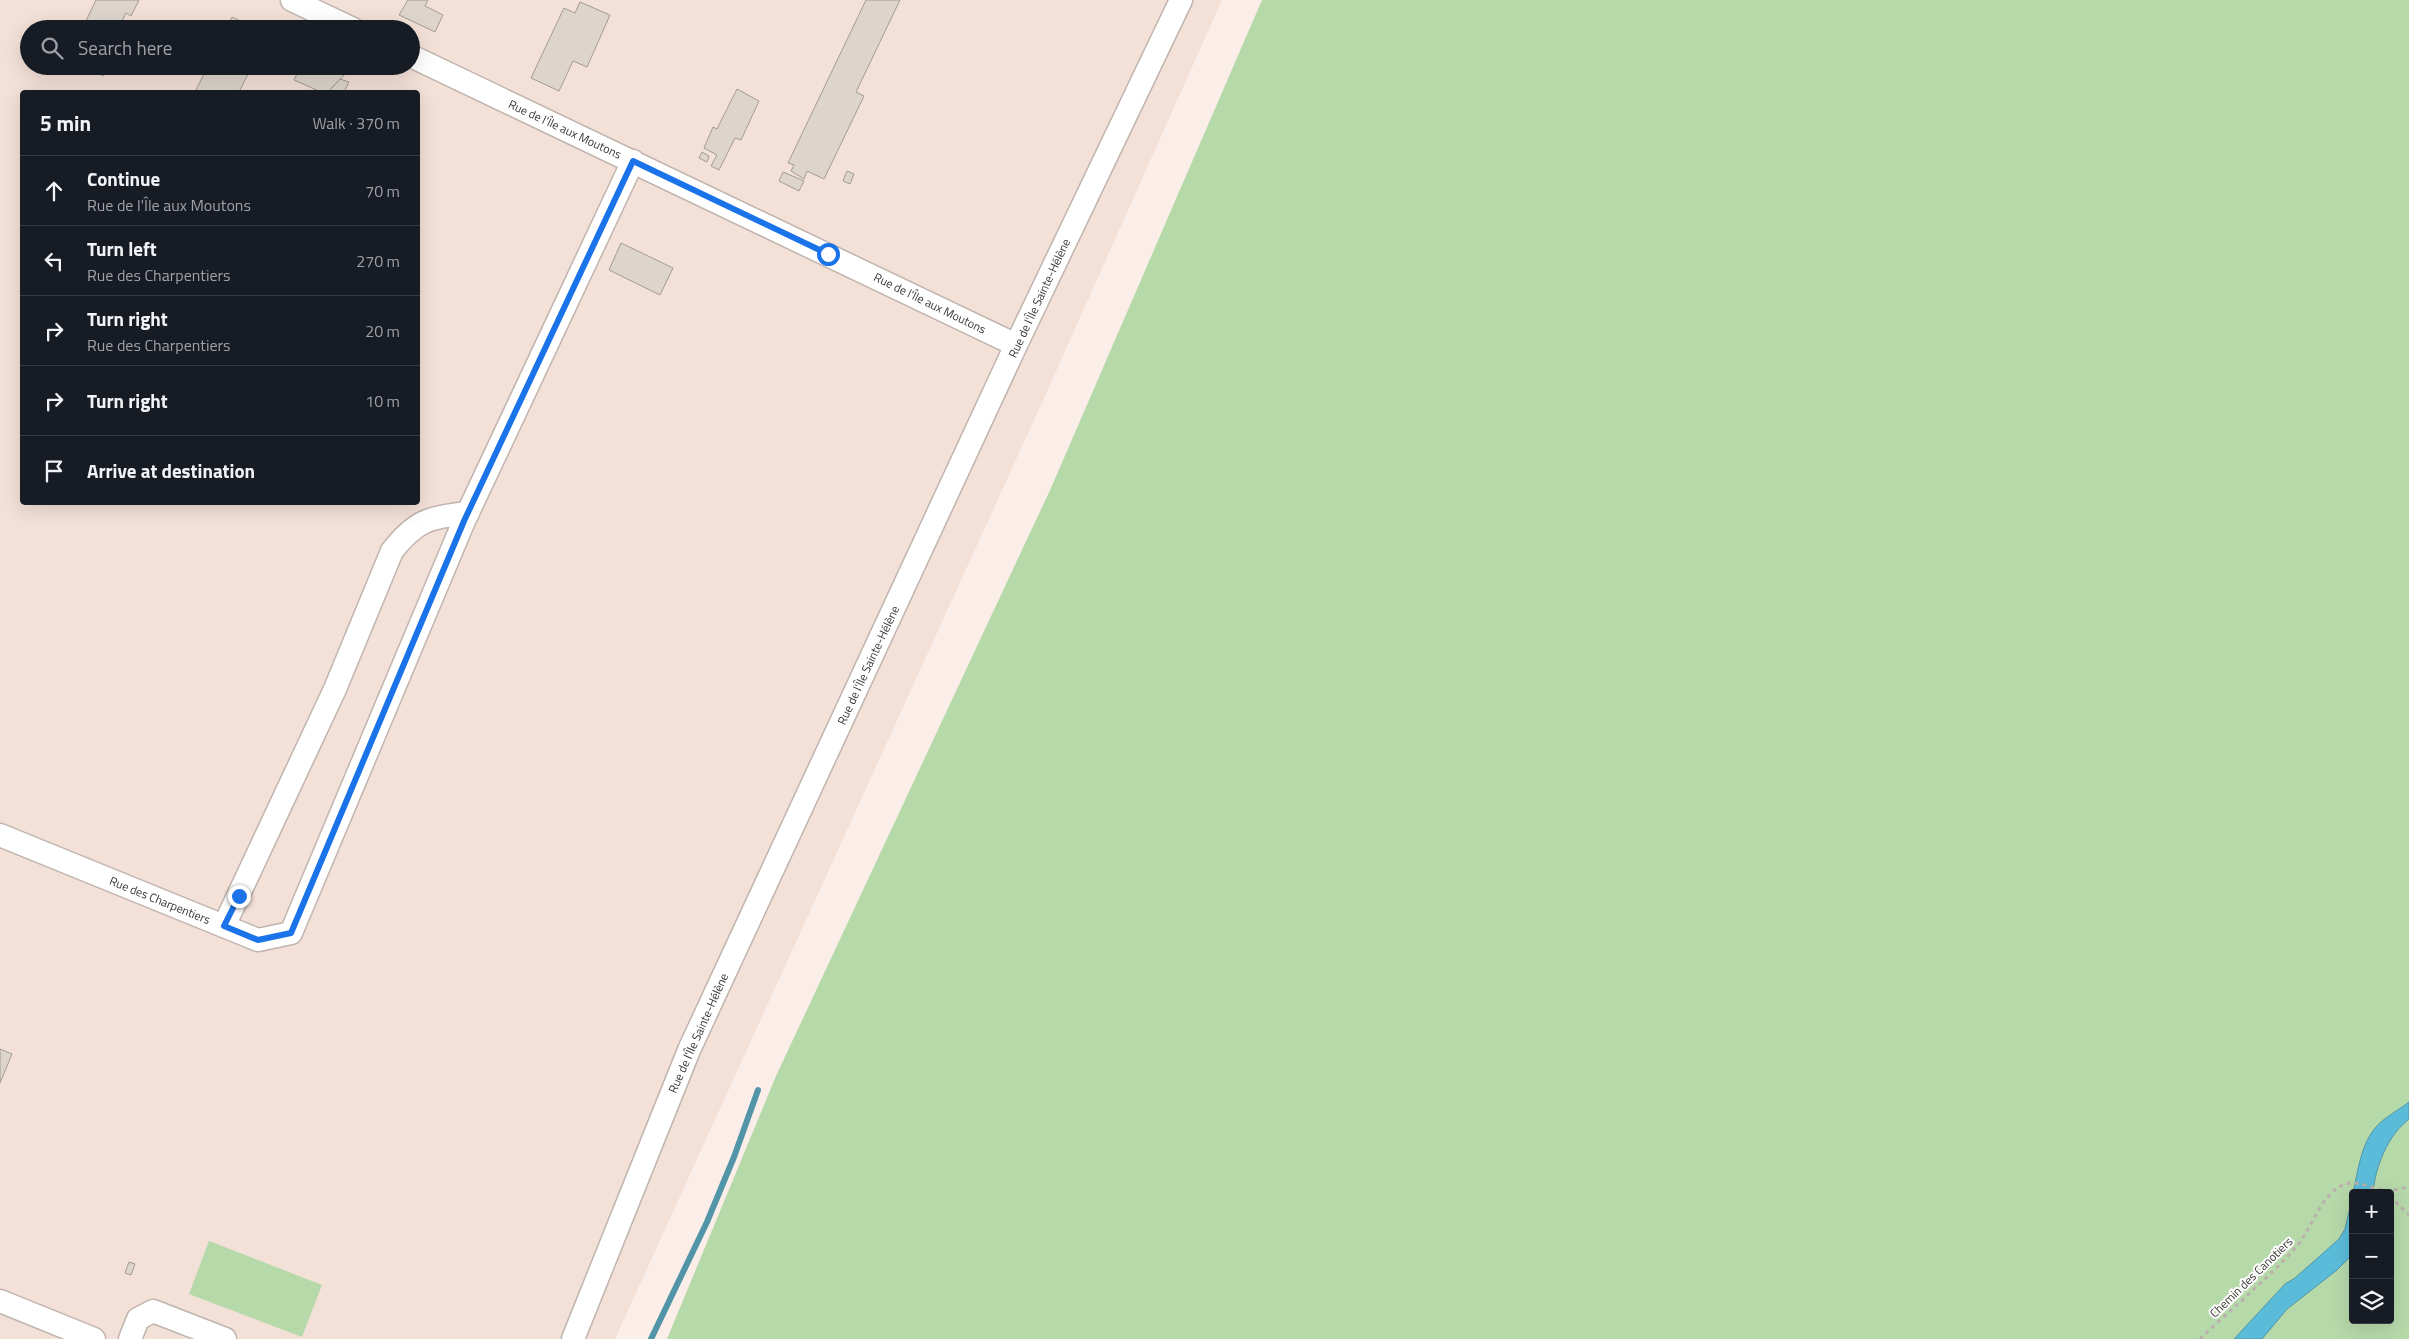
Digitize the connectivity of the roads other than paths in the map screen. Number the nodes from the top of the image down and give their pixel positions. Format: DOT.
graph roads {
  1 [pos="292,0"];
  2 [pos="1181,0"];
  3 [pos="334,20"];
  4 [pos="420,60"];
  5 [pos="633,161"];
  6 [pos="1016,344"];
  7 [pos="468,514"];
  8 [pos="0,834"];
  9 [pos="224,926"];
  10 [pos="0,1301"];
  11 [pos="94,1339"];
  12 [pos="130,1339"];
  13 [pos="225,1339"];
  14 [pos="573,1339"];
  1 -- 3 [label="street"];
  2 -- 6 [label="street, Rue de l'Île Sainte-Hélène"];
  4 -- 5 [label="street, Rue de l'Île aux Moutons"];
  5 -- 6 [label="street, Rue de l'Île aux Moutons"];
  5 -- 7 [label="street, Rue des Charpentiers"];
  6 -- 14 [label="street, Rue de l'Île Sainte-Hélène"];
  7 -- 9 [label="street"];
  7 -- 9 [label="street, Rue des Charpentiers"];
  8 -- 9 [label="street, Rue des Charpentiers"];
  10 -- 11 [label="street"];
  12 -- 13 [label="street"];
}
